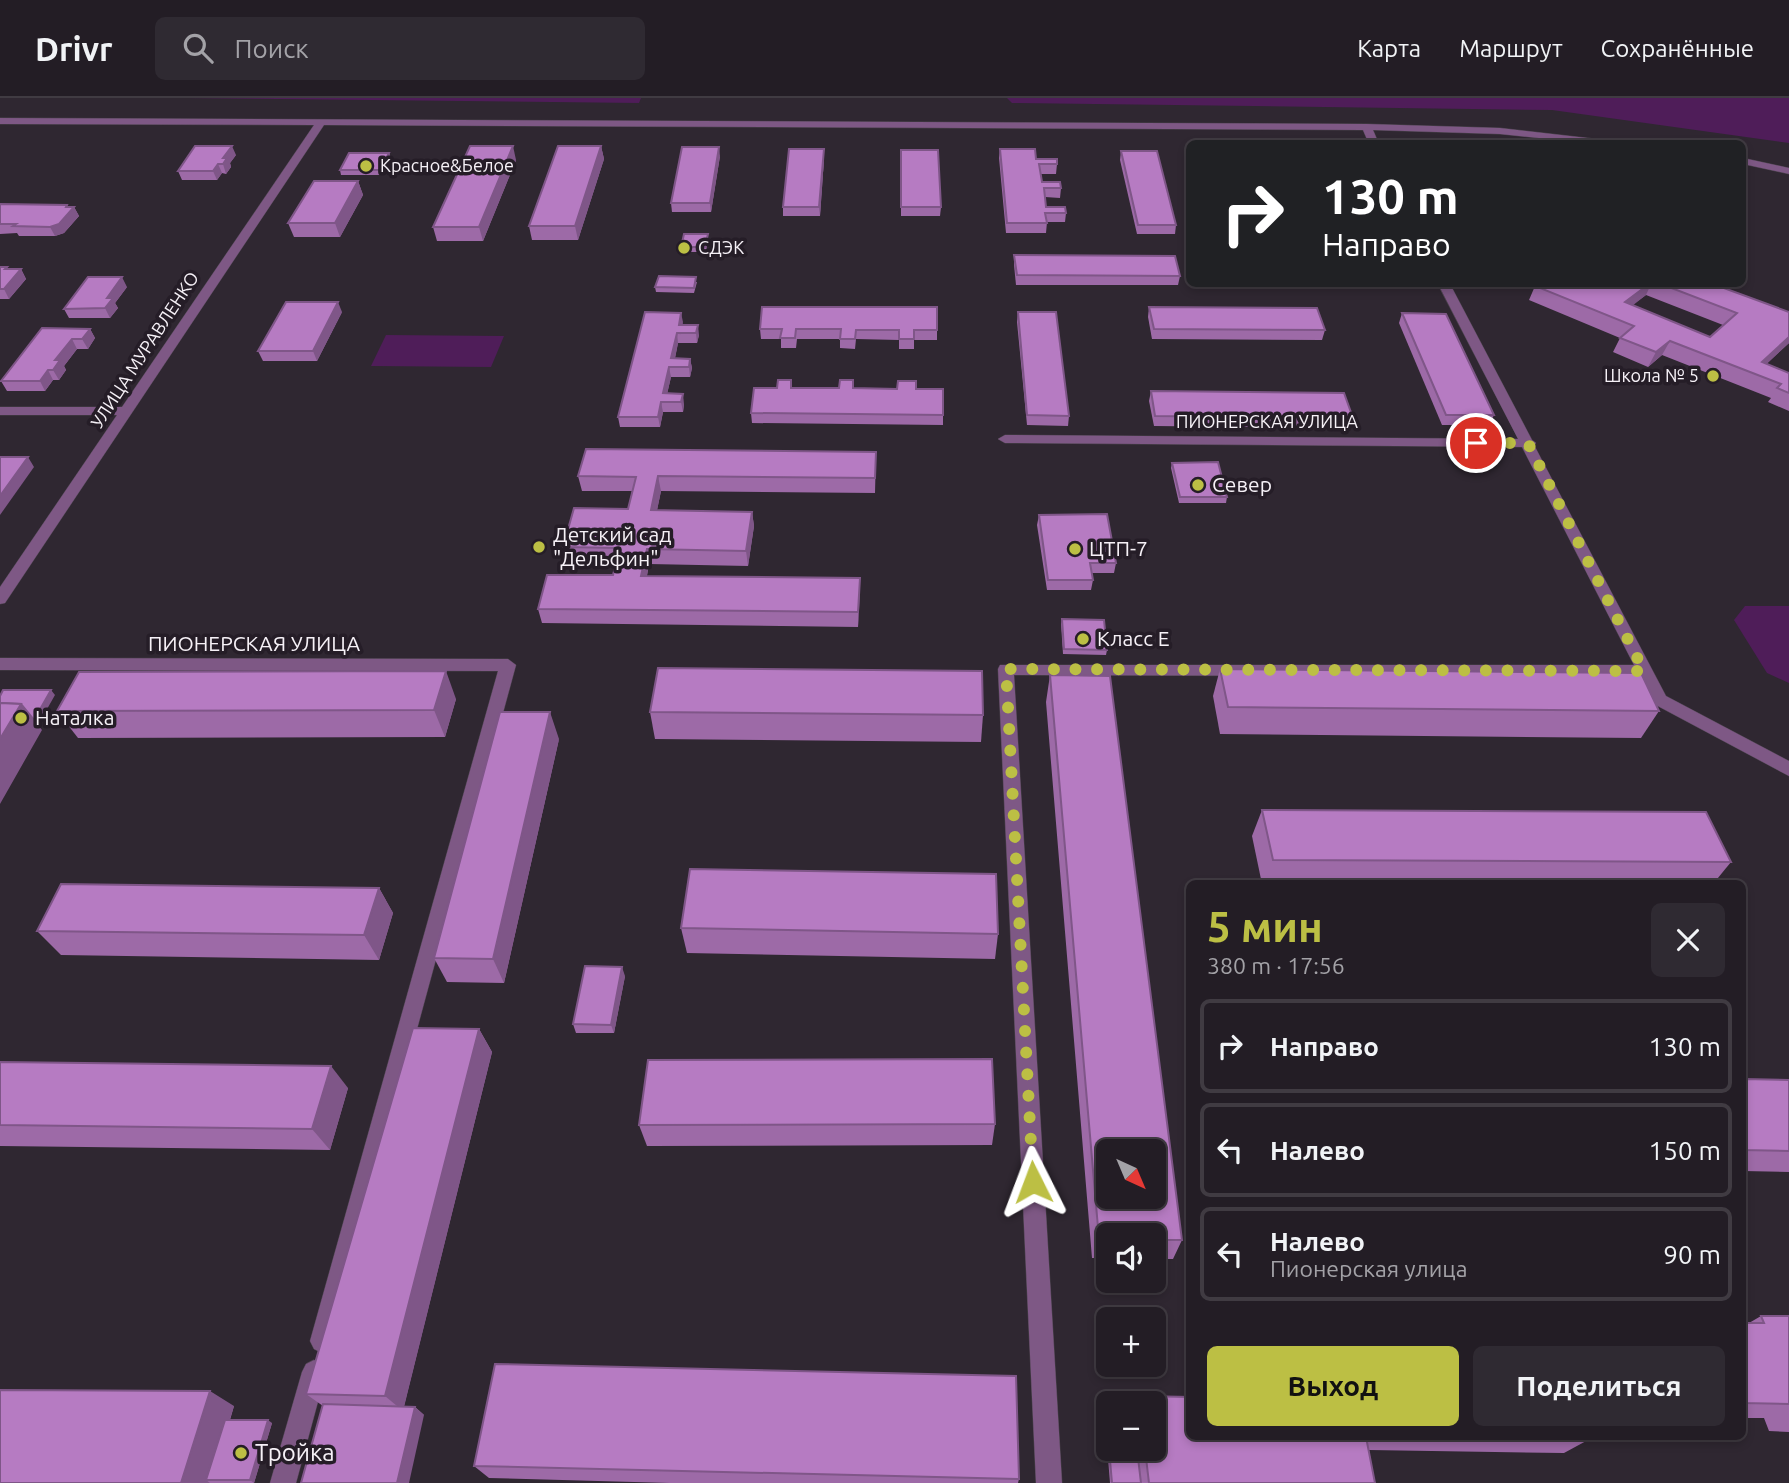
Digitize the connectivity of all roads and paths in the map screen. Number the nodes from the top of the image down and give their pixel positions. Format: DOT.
graph roads {
  1 [pos="0,121"];
  2 [pos="321,122"];
  3 [pos="1367,127"];
  4 [pos="1372,140"];
  5 [pos="1593,140"];
  6 [pos="1746,162"];
  7 [pos="1789,171"];
  8 [pos="1446,287"];
  9 [pos="0,411"];
  10 [pos="126,411"];
  11 [pos="1005,439"];
  12 [pos="1528,443"];
  13 [pos="0,598"];
  14 [pos="0,664"];
  15 [pos="1644,671"];
  16 [pos="1789,769"];
  17 [pos="283,1483"];
  18 [pos="1049,1483"];
  1 -- 2 [label="street"];
  2 -- 3 [label="street"];
  2 -- 10 [label="street, УЛИЦА МУРАВЛЕНКО"];
  3 -- 4 [label="street"];
  3 -- 5 [label="street"];
  6 -- 7 [label="street"];
  8 -- 12 [label="street"];
  9 -- 10 [label="street"];
  10 -- 13 [label="street, УЛИЦА МУРАВЛЕНКО"];
  11 -- 12 [label="street, ПИОНЕРСКАЯ УЛИЦА"];
  12 -- 15 [label="street"];
  14 -- 17 [label="street, ПИОНЕРСКАЯ УЛИЦА"];
  15 -- 16 [label="street"];
  15 -- 18 [label="street"];
}
